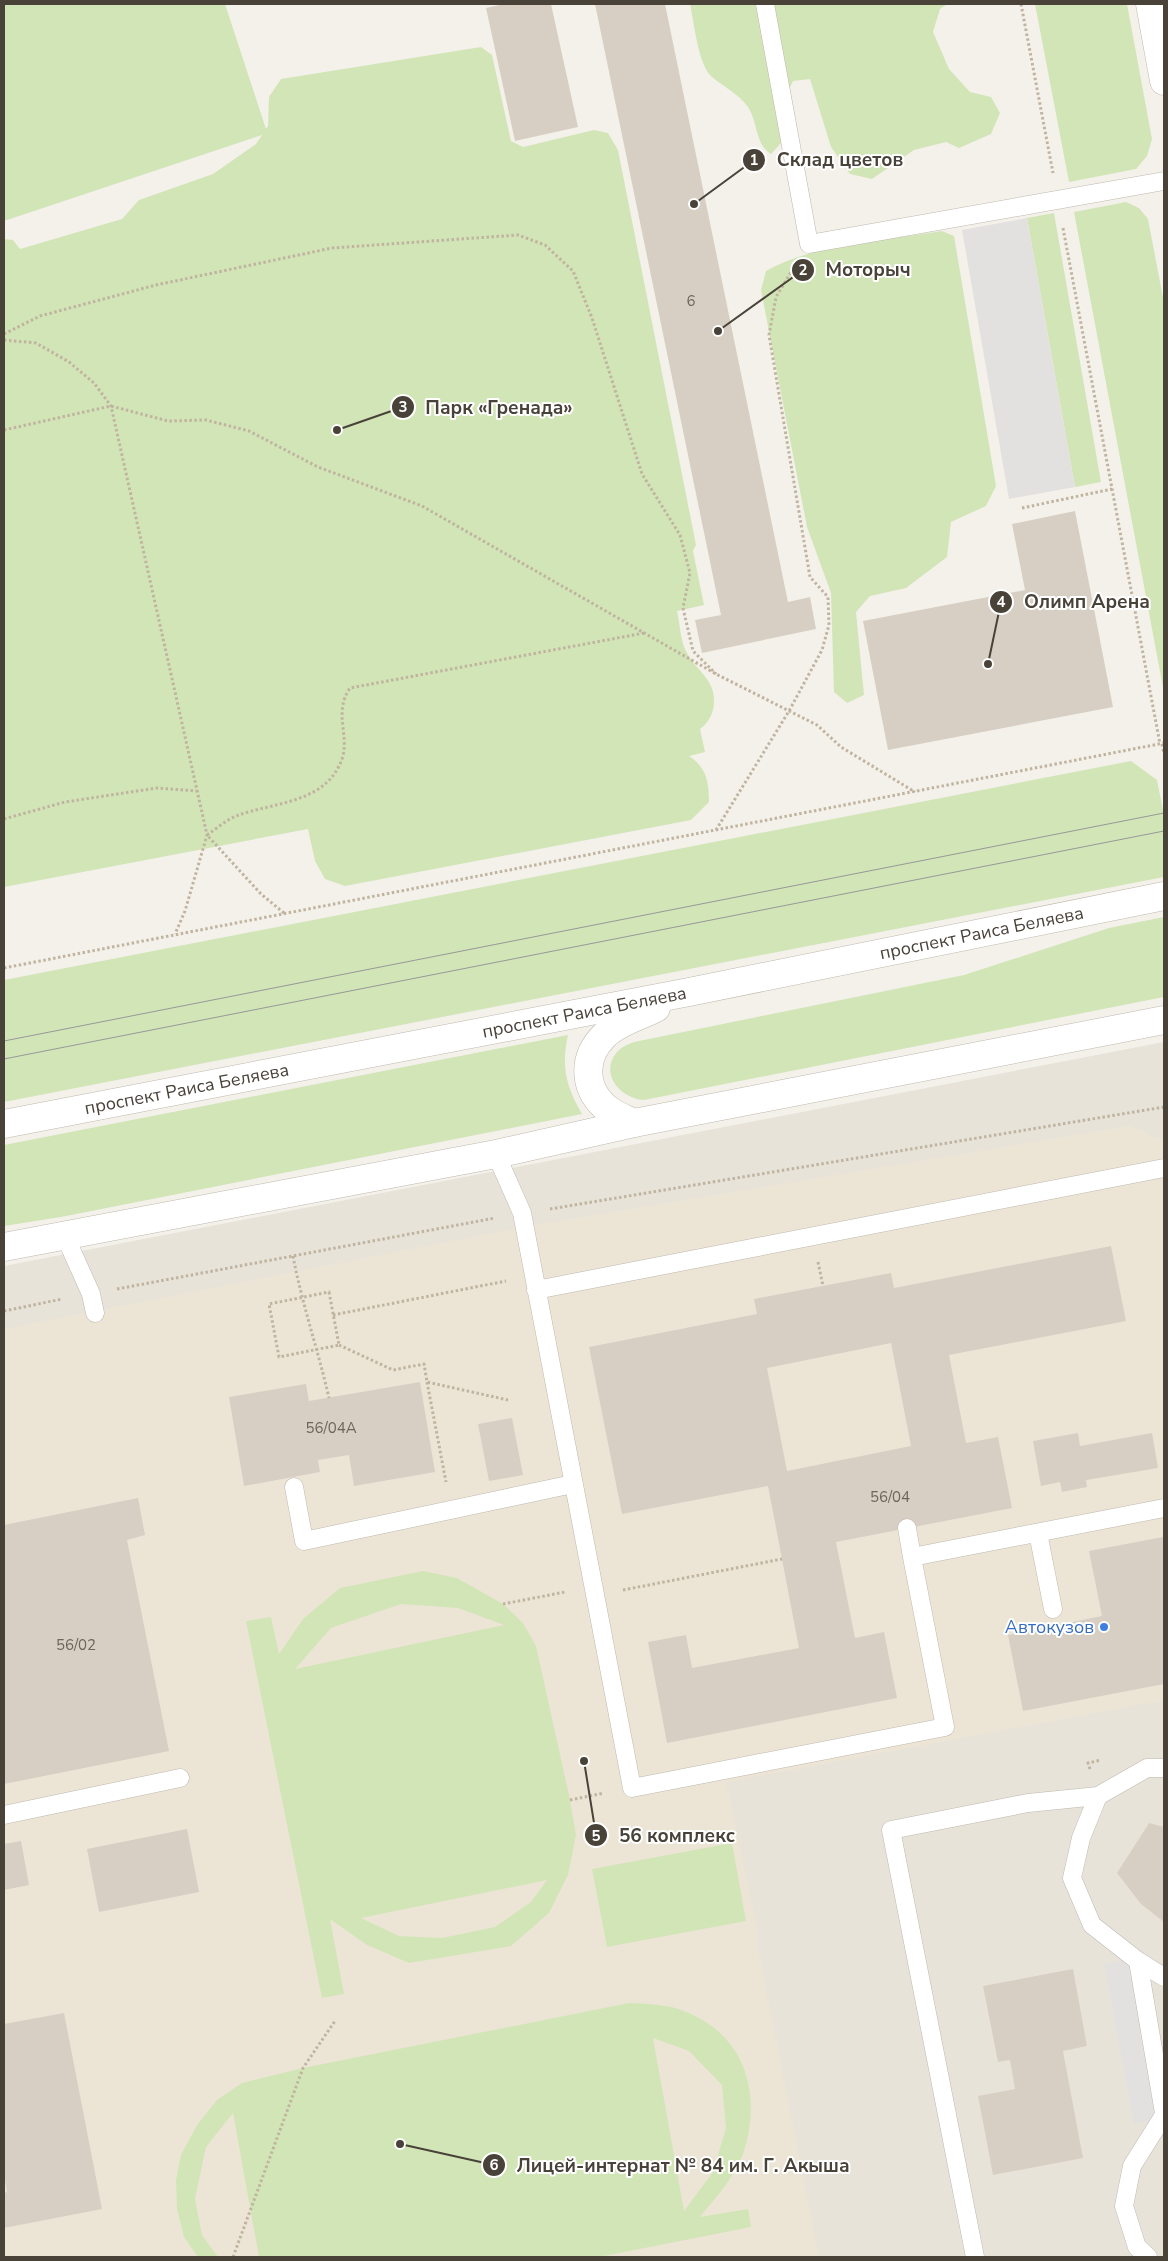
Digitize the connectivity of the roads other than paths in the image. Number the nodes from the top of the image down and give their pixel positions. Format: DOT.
graph roads {
  1 [pos="765,4"];
  2 [pos="1150,4"];
  3 [pos="1160,24"];
  4 [pos="1164,81"];
  5 [pos="1164,181"];
  6 [pos="1164,896"];
  7 [pos="689,992"];
  8 [pos="1164,1020"];
  9 [pos="634,1123"];
  10 [pos="4,1124"];
  11 [pos="496,1154"];
  12 [pos="1164,1168"];
  13 [pos="66,1236"];
  14 [pos="4,1247"];
  15 [pos="535,1283"];
  16 [pos="95,1312"];
  17 [pos="574,1484"];
  18 [pos="294,1487"];
  19 [pos="1164,1508"];
  20 [pos="907,1528"];
  21 [pos="1038,1533"];
  22 [pos="912,1558"];
  23 [pos="1053,1609"];
  24 [pos="1164,1768"];
  25 [pos="180,1778"];
  26 [pos="1098,1796"];
  27 [pos="4,1815"];
  28 [pos="1138,1961"];
  29 [pos="1164,1977"];
  30 [pos="1164,2114"];
  31 [pos="975,2257"];
  32 [pos="1148,2257"];
  1 -- 5 [label="lane"];
  2 -- 3 [label="street"];
  3 -- 4 [label="street"];
  6 -- 7 [label="street, проспект Раиса Беляева"];
  7 -- 9 [label="street"];
  7 -- 10 [label="street, проспект Раиса Беляева"];
  8 -- 9 [label="street"];
  9 -- 11 [label="street"];
  11 -- 13 [label="street"];
  11 -- 15 [label="lane"];
  12 -- 15 [label="lane"];
  13 -- 14 [label="street"];
  13 -- 16 [label="lane"];
  15 -- 17 [label="lane"];
  17 -- 18 [label="lane"];
  17 -- 22 [label="lane"];
  19 -- 21 [label="lane"];
  20 -- 22 [label="lane"];
  21 -- 22 [label="lane"];
  21 -- 23 [label="lane"];
  24 -- 26 [label="lane"];
  25 -- 27 [label="lane"];
  26 -- 28 [label="lane"];
  26 -- 31 [label="lane"];
  28 -- 29 [label="lane"];
  28 -- 30 [label="lane"];
  30 -- 32 [label="lane"];
}
